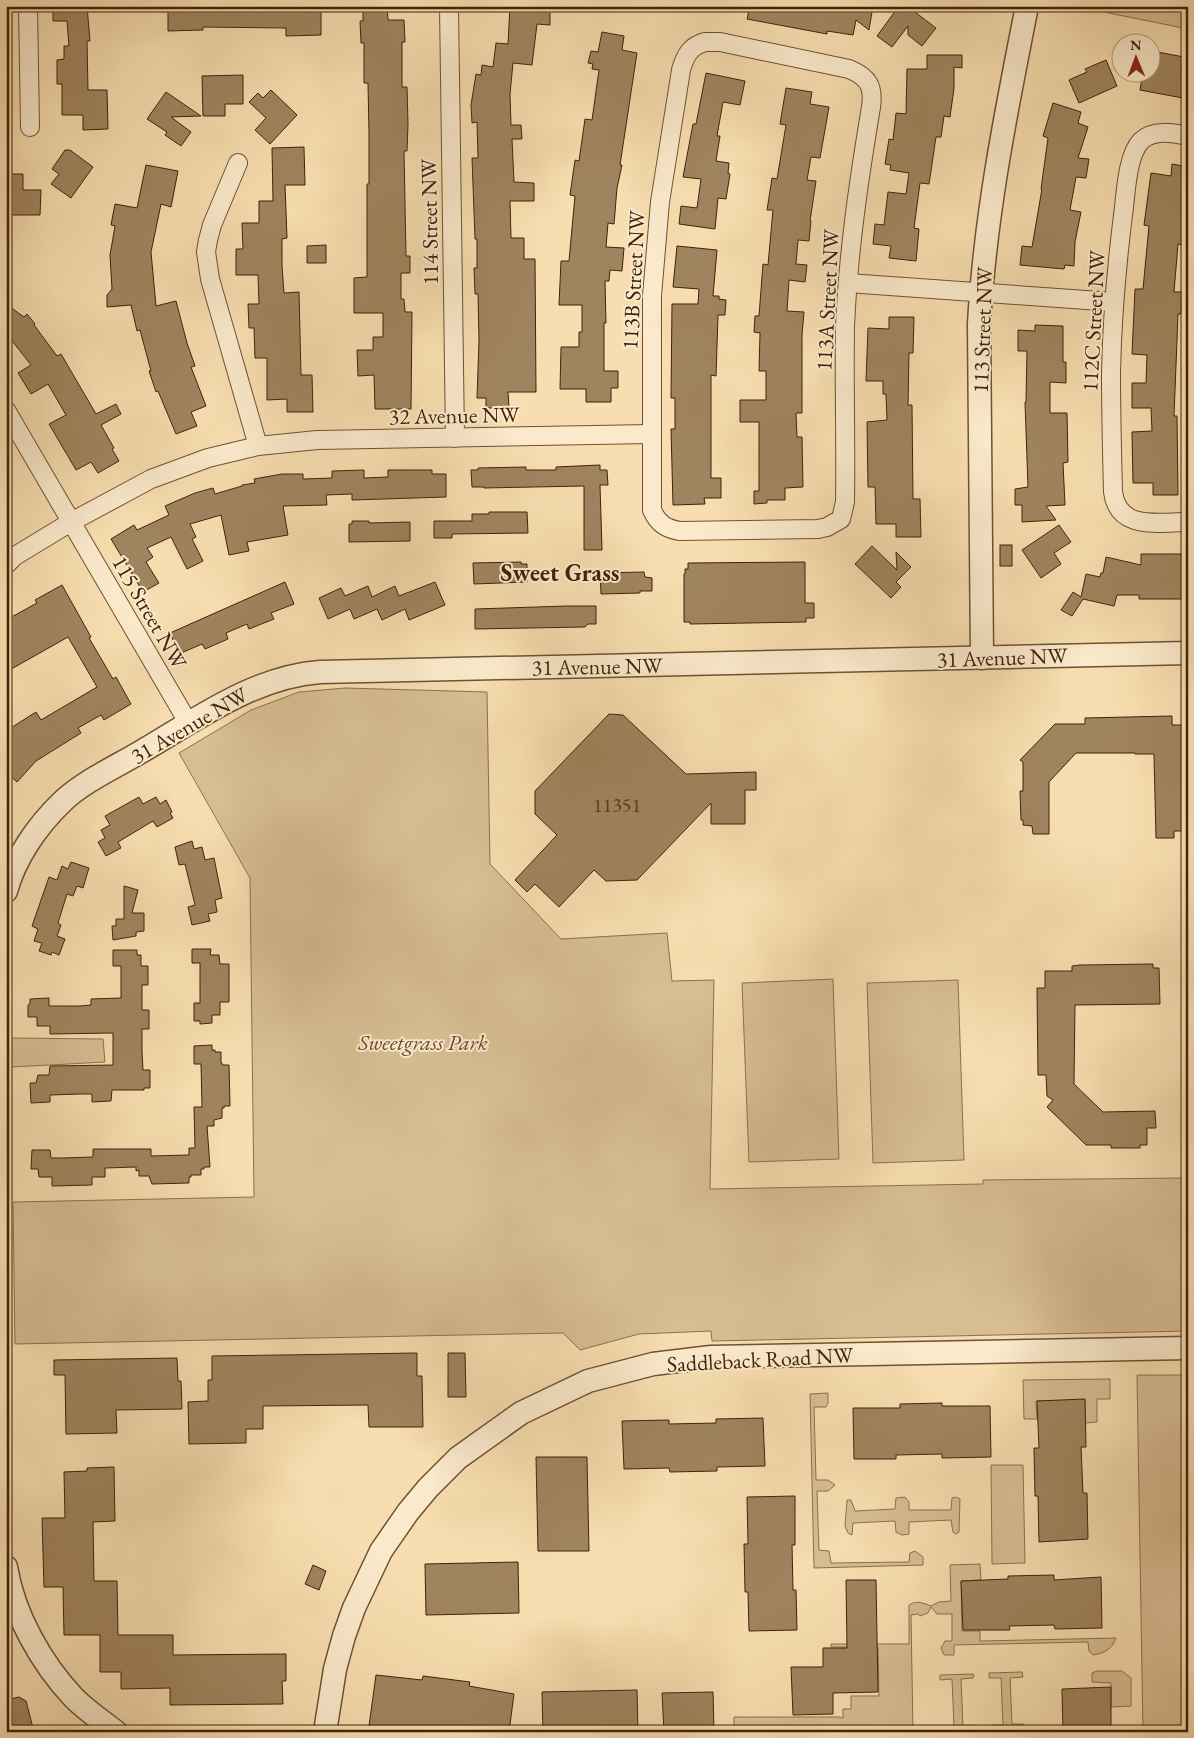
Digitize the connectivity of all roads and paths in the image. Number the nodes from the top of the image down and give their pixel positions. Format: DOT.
graph roads {
  1 [pos="28,6"];
  2 [pos="449,6"];
  3 [pos="1027,6"];
  4 [pos="693,46"];
  5 [pos="30,127"];
  6 [pos="1188,136"];
  7 [pos="238,164"];
  8 [pos="848,283"];
  9 [pos="981,292"];
  10 [pos="1114,302"];
  11 [pos="6,410"];
  12 [pos="651,434"];
  13 [pos="455,438"];
  14 [pos="258,446"];
  15 [pos="657,521"];
  16 [pos="71,522"];
  17 [pos="1188,522"];
  18 [pos="6,564"];
  19 [pos="1188,653"];
  20 [pos="982,658"];
  21 [pos="189,724"];
  22 [pos="6,892"];
  23 [pos="1188,1348"];
  24 [pos="7,1578"];
  25 [pos="116,1732"];
  26 [pos="325,1732"];
  1 -- 5 [label="street"];
  2 -- 13 [label="street, 114 Street NW"];
  3 -- 9 [label="street, 113 Street NW"];
  4 -- 8 [label="street, 113A Street NW"];
  4 -- 12 [label="street, 113B Street NW"];
  6 -- 10 [label="street, 112C Street NW"];
  7 -- 14 [label="street"];
  8 -- 9 [label="street"];
  8 -- 15 [label="street, 113A Street NW"];
  9 -- 10 [label="street"];
  9 -- 20 [label="street, 113 Street NW"];
  10 -- 17 [label="street, 112C Street NW"];
  11 -- 16 [label="street, 115 Street NW"];
  12 -- 13 [label="street, 32 Avenue NW"];
  12 -- 15 [label="street, 113B Street NW"];
  13 -- 14 [label="street, 32 Avenue NW"];
  14 -- 16 [label="street, 32 Avenue NW"];
  16 -- 18 [label="street"];
  16 -- 21 [label="street, 115 Street NW"];
  19 -- 20 [label="street, 31 Avenue NW"];
  20 -- 21 [label="street, 31 Avenue NW"];
  21 -- 22 [label="street, 31 Avenue NW"];
  23 -- 26 [label="street, Saddleback Road NW"];
  24 -- 25 [label="street"];
}
